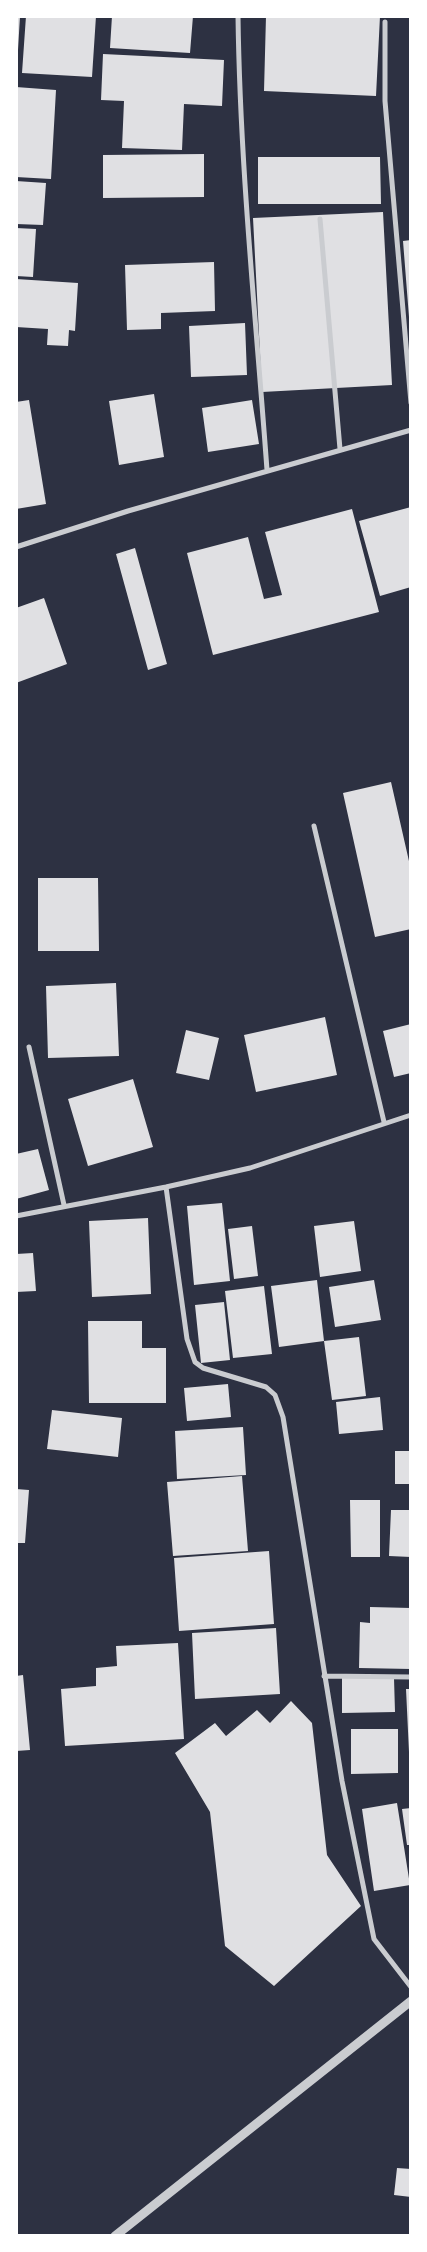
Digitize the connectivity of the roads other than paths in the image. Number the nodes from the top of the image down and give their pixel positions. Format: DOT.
graph roads {
  1 [pos="238,16"];
  2 [pos="385,22"];
  3 [pos="320,219"];
  4 [pos="411,403"];
  5 [pos="411,430"];
  6 [pos="340,449"];
  7 [pos="267,470"];
  8 [pos="16,547"];
  9 [pos="314,826"];
  10 [pos="29,1047"];
  11 [pos="411,1115"];
  12 [pos="384,1122"];
  13 [pos="166,1187"];
  14 [pos="64,1205"];
  15 [pos="16,1216"];
  16 [pos="324,1676"];
  17 [pos="411,1677"];
  18 [pos="411,1987"];
  19 [pos="411,2001"];
  20 [pos="115,2236"];
  1 -- 7 [label="street"];
  2 -- 4 [label="street"];
  3 -- 6 [label="street"];
  5 -- 6 [label="street"];
  6 -- 7 [label="street"];
  7 -- 8 [label="street"];
  9 -- 12 [label="street"];
  10 -- 14 [label="street"];
  11 -- 12 [label="street"];
  12 -- 13 [label="street"];
  13 -- 14 [label="street"];
  13 -- 16 [label="street"];
  14 -- 15 [label="street"];
  16 -- 17 [label="street"];
  16 -- 18 [label="street"];
  19 -- 20 [label="street"];
}
